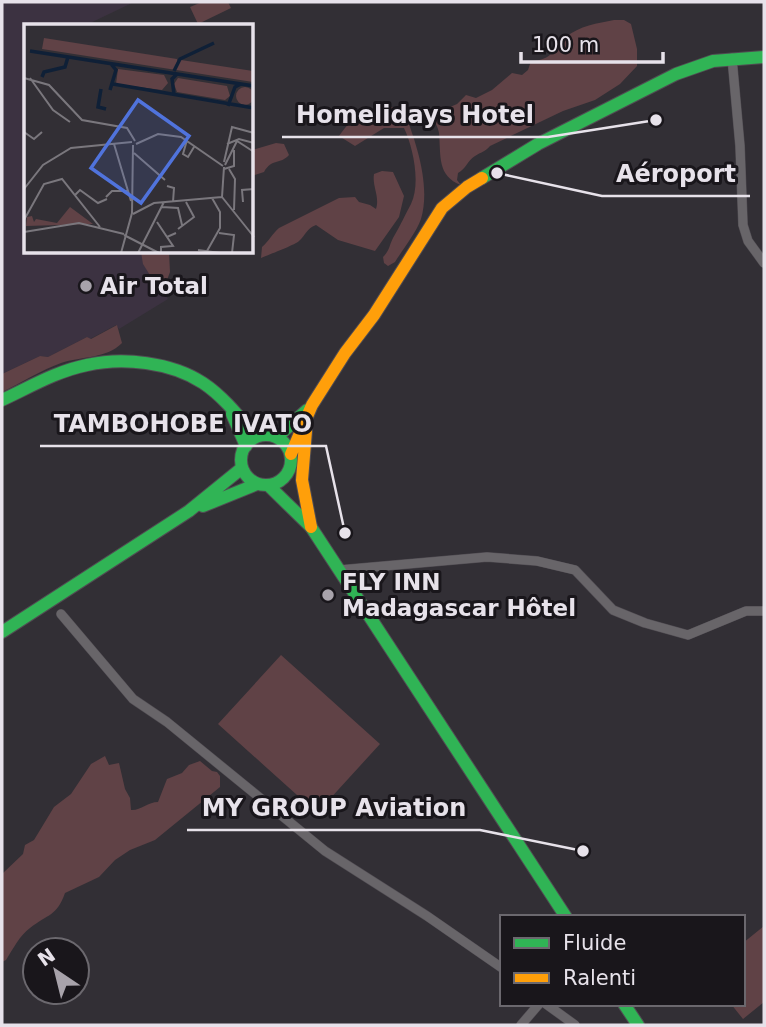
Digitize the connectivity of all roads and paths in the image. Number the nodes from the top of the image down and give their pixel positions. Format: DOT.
graph roads {
  1 [pos="764,57"];
  2 [pos="732,58"];
  3 [pos="764,263"];
  4 [pos="2,400"];
  5 [pos="228,404"];
  6 [pos="312,405"];
  7 [pos="256,437"];
  8 [pos="277,437"];
  9 [pos="246,446"];
  10 [pos="291,459"];
  11 [pos="242,468"];
  12 [pos="263,485"];
  13 [pos="189,511"];
  14 [pos="311,527"];
  15 [pos="339,570"];
  16 [pos="764,611"];
  17 [pos="61,614"];
  18 [pos="2,632"];
  19 [pos="565,915"];
  20 [pos="500,967"];
  21 [pos="537,1006"];
  22 [pos="548,1006"];
  23 [pos="625,1006"];
  24 [pos="521,1025"];
  25 [pos="575,1025"];
  26 [pos="638,1025"];
  1 -- 2 [label="main road"];
  2 -- 3 [label="street"];
  2 -- 6 [label="main road"];
  4 -- 5 [label="main road"];
  5 -- 7 [label="main road"];
  5 -- 9 [label="main road"];
  6 -- 8 [label="main road"];
  6 -- 10 [label="main road"];
  6 -- 14 [label="main road"];
  7 -- 8 [label="main road"];
  7 -- 9 [label="main road"];
  8 -- 10 [label="main road"];
  9 -- 11 [label="main road"];
  10 -- 12 [label="main road"];
  10 -- 14 [label="main road"];
  11 -- 12 [label="main road"];
  11 -- 13 [label="main road"];
  12 -- 13 [label="main road"];
  12 -- 14 [label="main road"];
  13 -- 18 [label="main road"];
  14 -- 15 [label="main road"];
  15 -- 16 [label="street"];
  15 -- 19 [label="main road"];
  17 -- 20 [label="street"];
  21 -- 24 [label="street"];
  22 -- 25 [label="street"];
  23 -- 26 [label="main road"];
}
